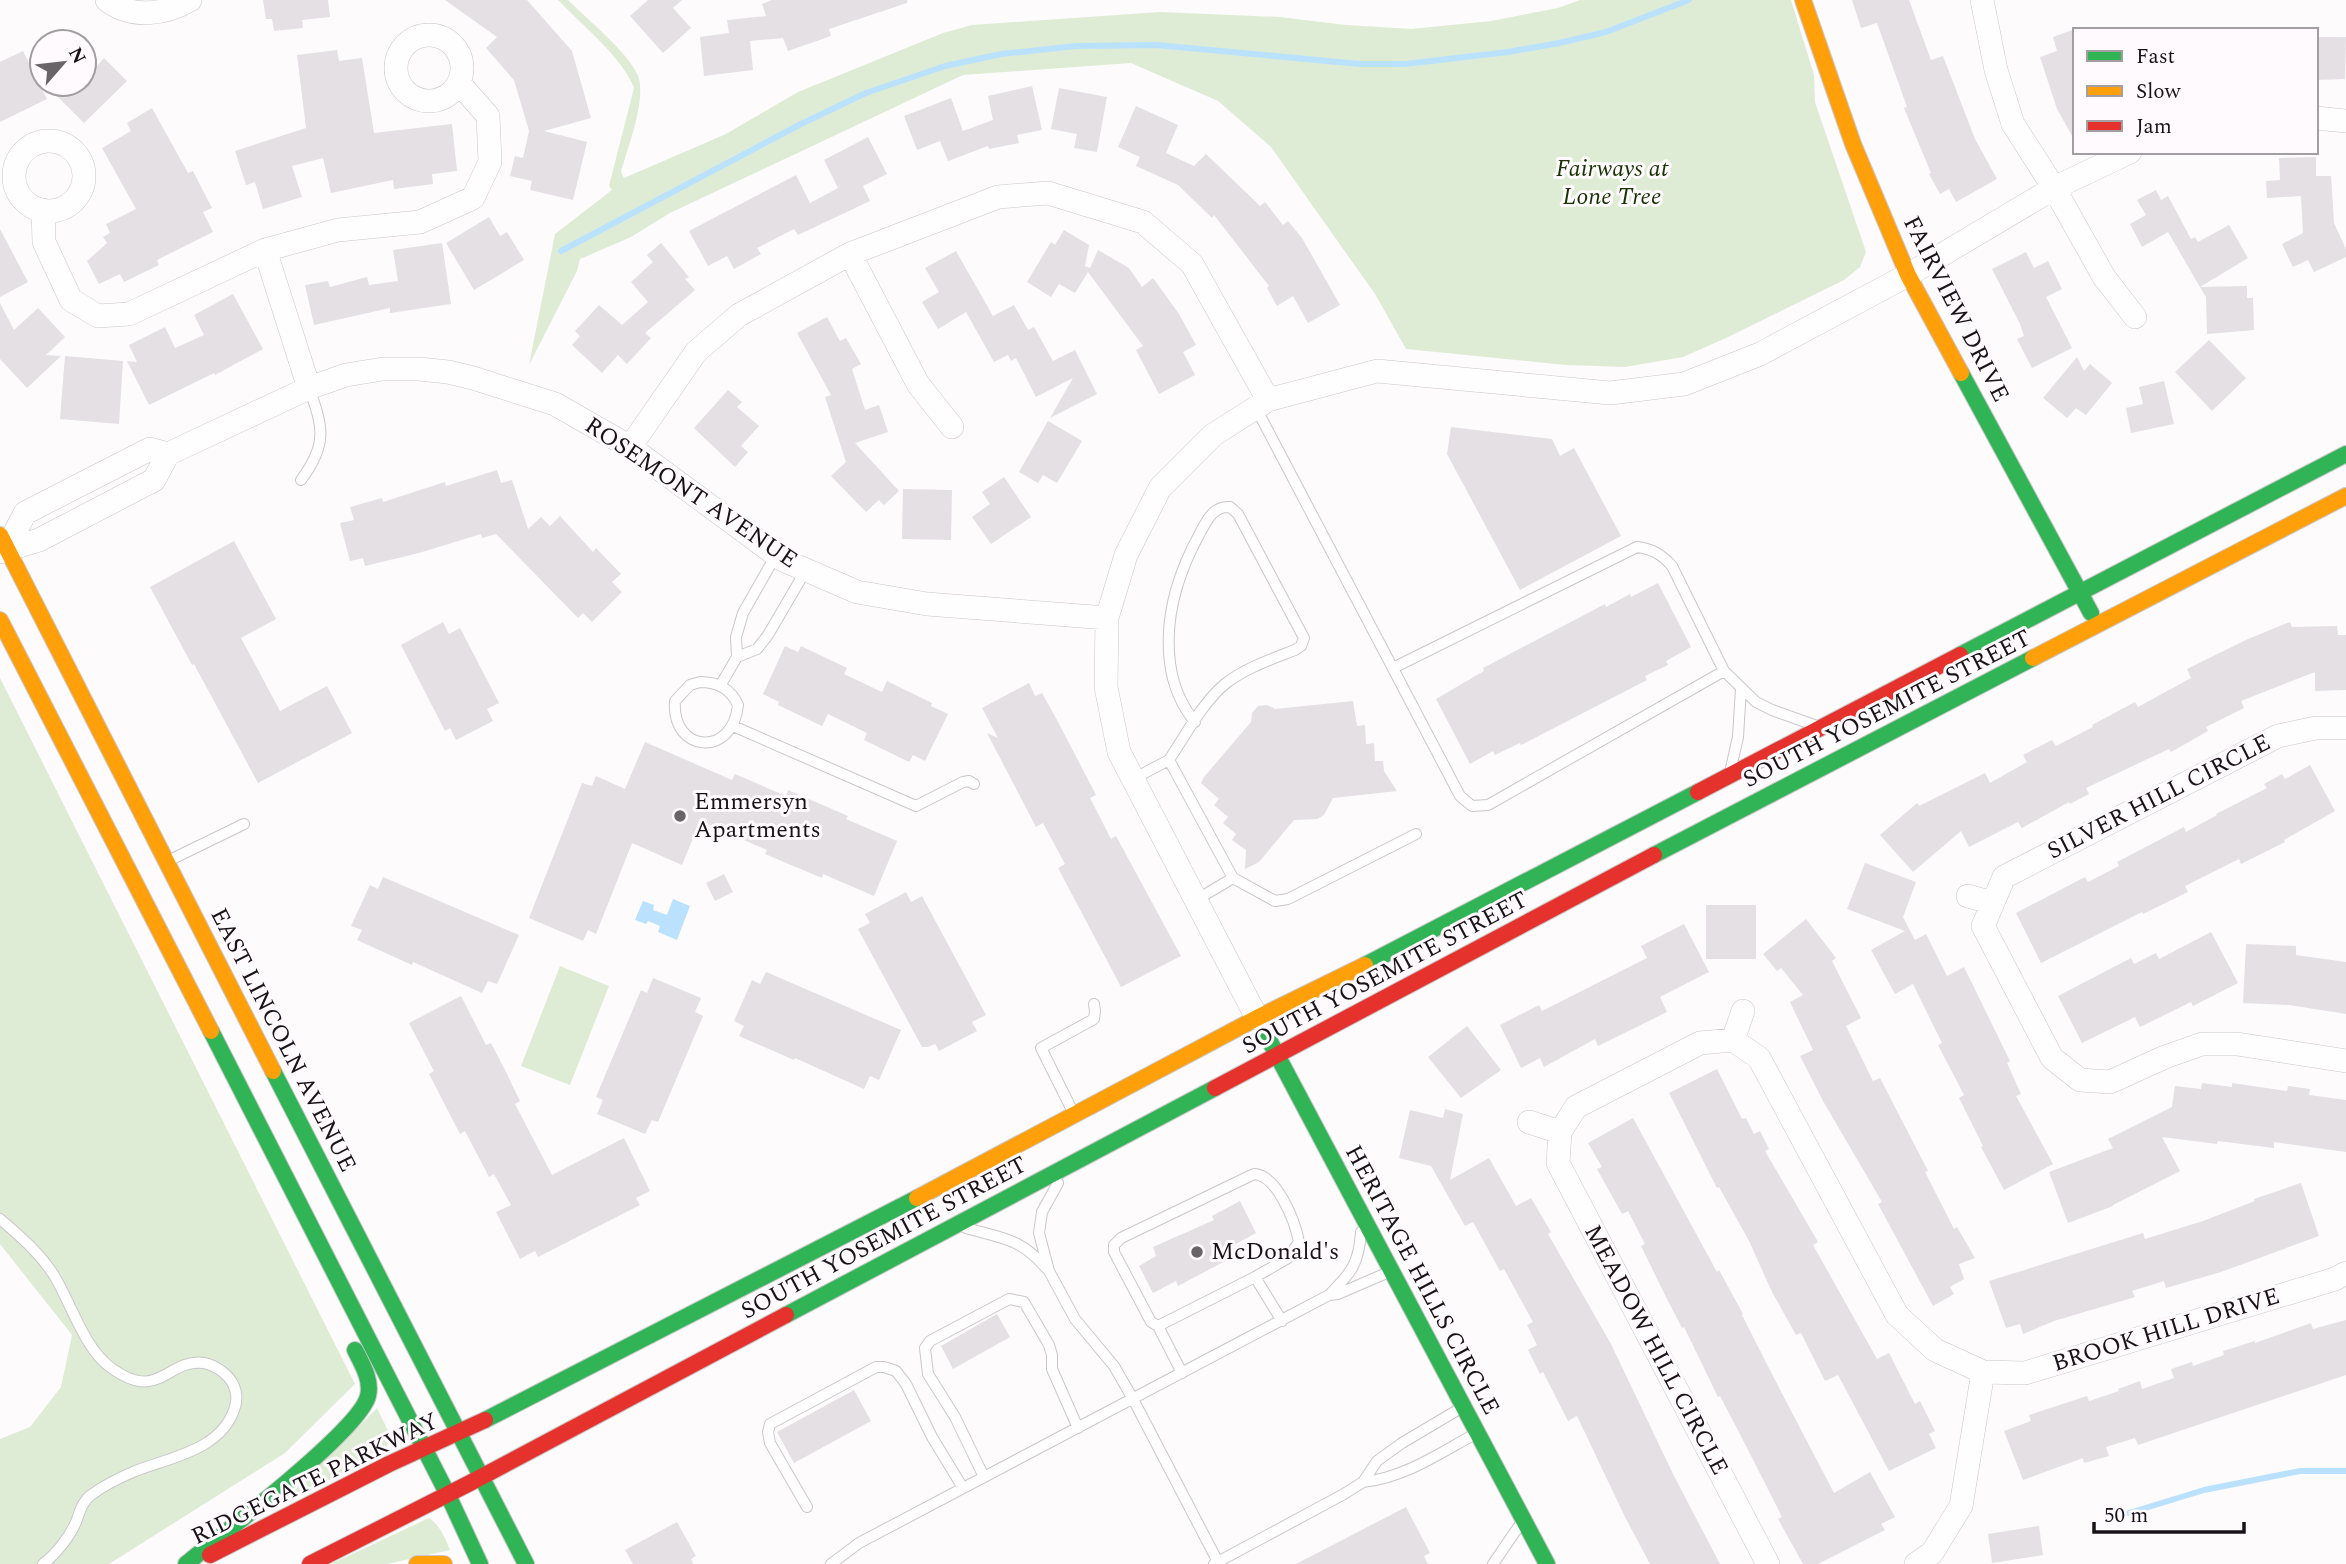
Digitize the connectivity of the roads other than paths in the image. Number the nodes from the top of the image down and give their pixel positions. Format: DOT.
graph roads {
  1 [pos="107,0"];
  2 [pos="190,0"];
  3 [pos="1802,0"];
  4 [pos="1982,0"];
  5 [pos="459,83"];
  6 [pos="2318,118"];
  7 [pos="2346,121"];
  8 [pos="2126,154"];
  9 [pos="2053,188"];
  10 [pos="43,211"];
  11 [pos="265,250"];
  12 [pos="850,254"];
  13 [pos="1908,275"];
  14 [pos="2135,317"];
  15 [pos="309,388"];
  16 [pos="1262,404"];
  17 [pos="952,427"];
  18 [pos="630,447"];
  19 [pos="2346,454"];
  20 [pos="301,480"];
  21 [pos="2346,496"];
  22 [pos="2,545"];
  23 [pos="776,555"];
  24 [pos="806,570"];
  25 [pos="2080,594"];
  26 [pos="1107,618"];
  27 [pos="0,620"];
  28 [pos="2098,626"];
  29 [pos="737,657"];
  30 [pos="1393,668"];
  31 [pos="1724,671"];
  32 [pos="720,686"];
  33 [pos="1741,688"];
  34 [pos="1195,722"];
  35 [pos="733,726"];
  36 [pos="1820,727"];
  37 [pos="2346,728"];
  38 [pos="1169,760"];
  39 [pos="1729,775"];
  40 [pos="1133,779"];
  41 [pos="975,785"];
  42 [pos="244,824"];
  43 [pos="1416,834"];
  44 [pos="166,862"];
  45 [pos="1233,878"];
  46 [pos="1968,896"];
  47 [pos="1196,900"];
  48 [pos="1993,903"];
  49 [pos="1094,1004"];
  50 [pos="1743,1011"];
  51 [pos="1257,1018"];
  52 [pos="1733,1040"];
  53 [pos="1277,1056"];
  54 [pos="2346,1061"];
  55 [pos="243,1096"];
  56 [pos="1074,1115"];
  57 [pos="1529,1122"];
  58 [pos="1560,1132"];
  59 [pos="250,1145"];
  60 [pos="1078,1162"];
  61 [pos="1360,1212"];
  62 [pos="0,1219"];
  63 [pos="949,1229"];
  64 [pos="1049,1271"];
  65 [pos="1392,1271"];
  66 [pos="2346,1273"];
  67 [pos="1255,1277"];
  68 [pos="1329,1295"];
  69 [pos="1282,1321"];
  70 [pos="1158,1326"];
  71 [pos="350,1340"];
  72 [pos="1983,1372"];
  73 [pos="1182,1373"];
  74 [pos="1133,1399"];
  75 [pos="1463,1406"];
  76 [pos="1078,1428"];
  77 [pos="1477,1432"];
  78 [pos="458,1434"];
  79 [pos="423,1449"];
  80 [pos="480,1477"];
  81 [pos="984,1477"];
  82 [pos="1363,1482"];
  83 [pos="963,1488"];
  84 [pos="448,1495"];
  85 [pos="807,1507"];
  86 [pos="1523,1519"];
  87 [pos="1216,1563"];
  88 [pos="43,1564"];
  89 [pos="186,1564"];
  90 [pos="193,1564"];
  91 [pos="310,1564"];
  92 [pos="417,1564"];
  93 [pos="444,1564"];
  94 [pos="480,1564"];
  95 [pos="526,1564"];
  96 [pos="831,1564"];
  97 [pos="1493,1564"];
  98 [pos="1547,1564"];
  99 [pos="1768,1564"];
  100 [pos="1916,1564"];
  1 -- 2 [label="street"];
  3 -- 13 [label="main road, FAIRVIEW DRIVE"];
  4 -- 9 [label="street"];
  5 -- 11 [label="street"];
  6 -- 7 [label="street"];
  8 -- 9 [label="street"];
  9 -- 13 [label="street"];
  9 -- 14 [label="street"];
  10 -- 11 [label="street"];
  11 -- 15 [label="street"];
  12 -- 16 [label="street"];
  12 -- 17 [label="street"];
  12 -- 18 [label="street"];
  13 -- 16 [label="street"];
  13 -- 25 [label="main road, FAIRVIEW DRIVE"];
  15 -- 18 [label="street, ROSEMONT AVENUE"];
  15 -- 20 [label="lane"];
  15 -- 22 [label="street, ROSEMONT AVENUE"];
  16 -- 26 [label="street"];
  16 -- 30 [label="lane"];
  18 -- 23 [label="street, ROSEMONT AVENUE"];
  19 -- 25 [label="main road, SOUTH YOSEMITE STREET"];
  21 -- 28 [label="main road, SOUTH YOSEMITE STREET"];
  22 -- 44 [label="main road, EAST LINCOLN AVENUE"];
  23 -- 24 [label="street, ROSEMONT AVENUE"];
  23 -- 29 [label="lane"];
  24 -- 26 [label="street, ROSEMONT AVENUE"];
  24 -- 29 [label="lane"];
  25 -- 28 [label="main road, FAIRVIEW DRIVE"];
  25 -- 36 [label="main road, SOUTH YOSEMITE STREET"];
  26 -- 40 [label="street"];
  27 -- 55 [label="main road"];
  28 -- 53 [label="main road, SOUTH YOSEMITE STREET"];
  29 -- 32 [label="lane"];
  30 -- 31 [label="lane"];
  30 -- 31 [label="lane"];
  31 -- 33 [label="lane"];
  32 -- 35 [label="lane"];
  32 -- 35 [label="lane"];
  33 -- 36 [label="lane"];
  33 -- 39 [label="lane"];
  34 -- 34 [label="lane"];
  34 -- 38 [label="lane"];
  35 -- 41 [label="lane"];
  36 -- 39 [label="main road, SOUTH YOSEMITE STREET"];
  37 -- 48 [label="street, SILVER HILL CIRCLE"];
  38 -- 40 [label="lane"];
  38 -- 45 [label="lane"];
  39 -- 51 [label="main road, SOUTH YOSEMITE STREET"];
  40 -- 47 [label="street"];
  42 -- 44 [label="lane"];
  43 -- 45 [label="lane"];
  44 -- 78 [label="main road, EAST LINCOLN AVENUE"];
  45 -- 47 [label="lane"];
  46 -- 48 [label="street"];
  47 -- 51 [label="street"];
  48 -- 54 [label="street, SILVER HILL CIRCLE"];
  49 -- 56 [label="lane"];
  50 -- 52 [label="street"];
  51 -- 53 [label="main road, HERITAGE HILLS CIRCLE"];
  51 -- 56 [label="main road, SOUTH YOSEMITE STREET"];
  52 -- 58 [label="street"];
  52 -- 72 [label="street"];
  53 -- 60 [label="main road, SOUTH YOSEMITE STREET"];
  53 -- 61 [label="main road, HERITAGE HILLS CIRCLE"];
  55 -- 59 [label="main road"];
  55 -- 79 [label="main road"];
  56 -- 78 [label="main road, SOUTH YOSEMITE STREET"];
  57 -- 58 [label="street"];
  58 -- 99 [label="street, MEADOW HILL CIRCLE"];
  60 -- 63 [label="main road, SOUTH YOSEMITE STREET"];
  60 -- 64 [label="lane"];
  61 -- 65 [label="main road, HERITAGE HILLS CIRCLE"];
  61 -- 68 [label="lane"];
  62 -- 88 [label="lane"];
  63 -- 64 [label="lane"];
  63 -- 80 [label="main road, SOUTH YOSEMITE STREET"];
  64 -- 74 [label="lane"];
  65 -- 68 [label="lane"];
  65 -- 75 [label="main road, HERITAGE HILLS CIRCLE"];
  66 -- 72 [label="street, BROOK HILL DRIVE"];
  67 -- 69 [label="lane"];
  67 -- 70 [label="lane"];
  67 -- 70 [label="lane"];
  68 -- 69 [label="lane"];
  69 -- 73 [label="lane"];
  70 -- 73 [label="lane"];
  71 -- 89 [label="main road"];
  72 -- 100 [label="street"];
  73 -- 74 [label="lane"];
  74 -- 76 [label="lane"];
  74 -- 87 [label="lane"];
  75 -- 77 [label="main road, HERITAGE HILLS CIRCLE"];
  75 -- 82 [label="lane"];
  76 -- 81 [label="lane"];
  76 -- 81 [label="lane"];
  77 -- 82 [label="lane"];
  77 -- 86 [label="main road, HERITAGE HILLS CIRCLE"];
  78 -- 79 [label="main road, RIDGEGATE PARKWAY"];
  78 -- 80 [label="main road, EAST LINCOLN AVENUE"];
  79 -- 84 [label="main road"];
  79 -- 90 [label="main road, RIDGEGATE PARKWAY"];
  80 -- 84 [label="main road, SOUTH YOSEMITE STREET"];
  80 -- 95 [label="main road, EAST LINCOLN AVENUE"];
  81 -- 83 [label="lane"];
  82 -- 87 [label="lane"];
  83 -- 85 [label="lane"];
  83 -- 96 [label="lane"];
  84 -- 91 [label="main road"];
  84 -- 94 [label="main road"];
  86 -- 97 [label="lane"];
  86 -- 98 [label="main road, HERITAGE HILLS CIRCLE"];
  92 -- 93 [label="main road"];
}
